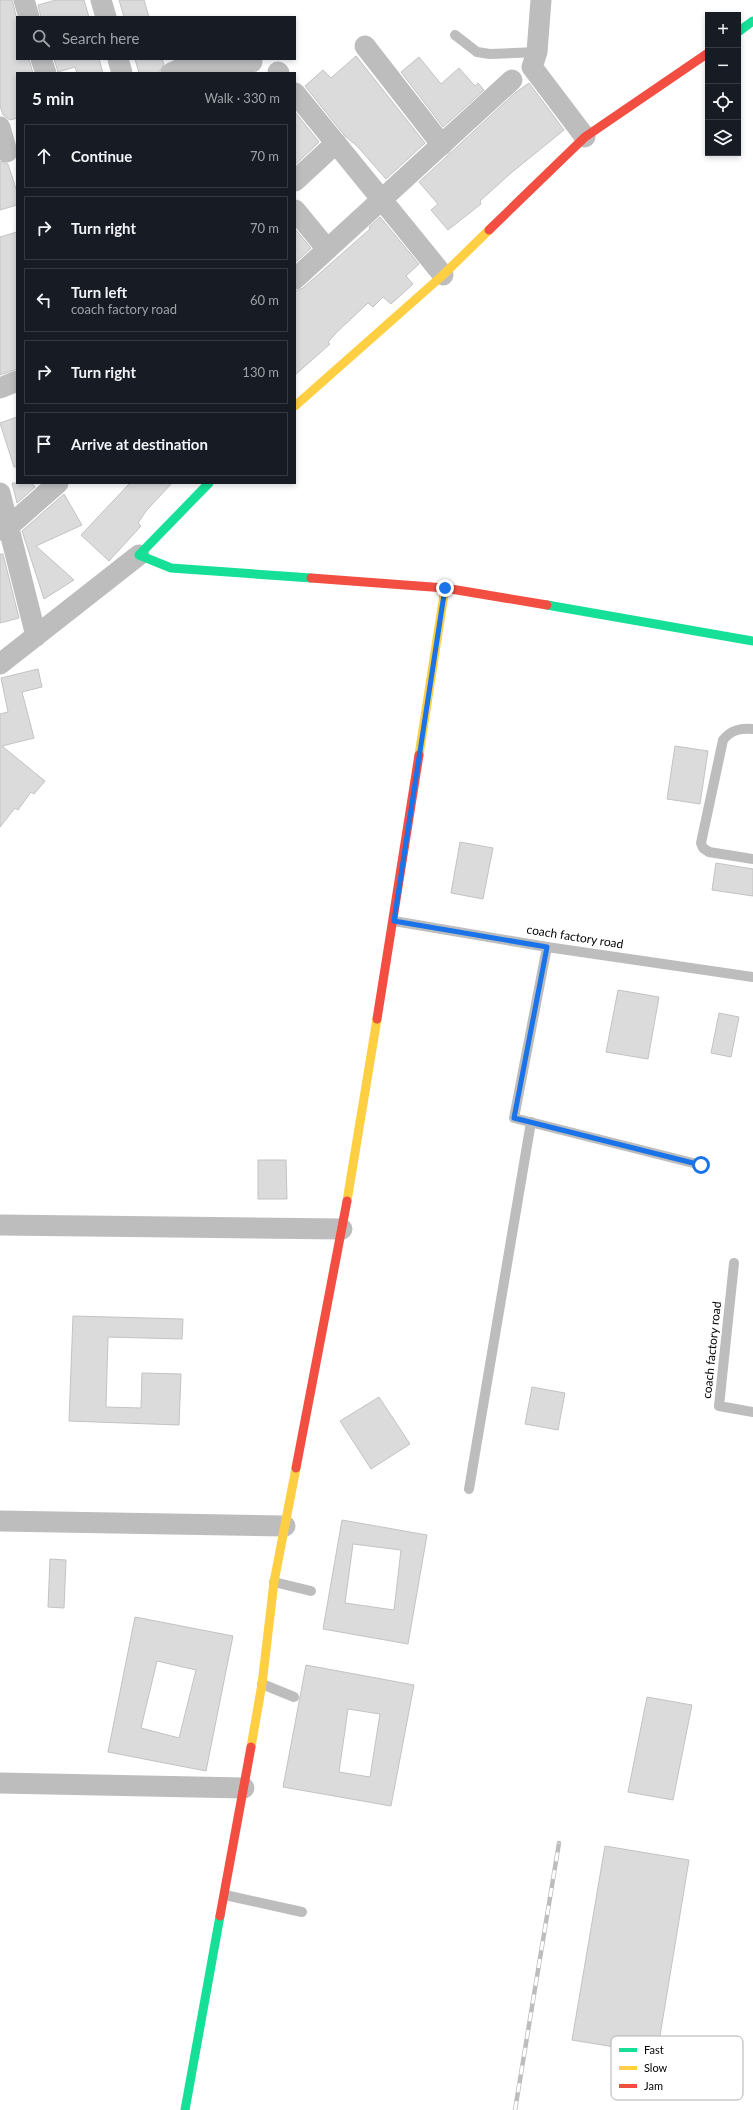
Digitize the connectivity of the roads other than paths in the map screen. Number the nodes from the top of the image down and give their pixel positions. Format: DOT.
graph roads {
  1 [pos="24,0"];
  2 [pos="101,0"];
  3 [pos="541,0"];
  4 [pos="29,16"];
  5 [pos="106,16"];
  6 [pos="753,21"];
  7 [pos="741,30"];
  8 [pos="455,35"];
  9 [pos="365,46"];
  10 [pos="537,52"];
  11 [pos="705,54"];
  12 [pos="41,60"];
  13 [pos="118,60"];
  14 [pos="252,62"];
  15 [pos="46,72"];
  16 [pos="122,72"];
  17 [pos="173,72"];
  18 [pos="512,80"];
  19 [pos="296,94"];
  20 [pos="0,127"];
  21 [pos="585,137"];
  22 [pos="336,143"];
  23 [pos="442,145"];
  24 [pos="11,151"];
  25 [pos="296,180"];
  26 [pos="382,199"];
  27 [pos="296,211"];
  28 [pos="328,249"];
  29 [pos="443,275"];
  30 [pos="296,278"];
  31 [pos="16,381"];
  32 [pos="0,388"];
  33 [pos="296,405"];
  34 [pos="57,484"];
  35 [pos="208,484"];
  36 [pos="0,493"];
  37 [pos="4,528"];
  38 [pos="139,555"];
  39 [pos="445,588"];
  40 [pos="36,636"];
  41 [pos="753,642"];
  42 [pos="0,664"];
  43 [pos="753,729"];
  44 [pos="753,859"];
  45 [pos="394,921"];
  46 [pos="547,947"];
  47 [pos="753,977"];
  48 [pos="531,1122"];
  49 [pos="701,1165"];
  50 [pos="0,1226"];
  51 [pos="342,1229"];
  52 [pos="734,1263"];
  53 [pos="753,1412"];
  54 [pos="469,1489"];
  55 [pos="0,1521"];
  56 [pos="285,1526"];
  57 [pos="274,1582"];
  58 [pos="311,1591"];
  59 [pos="262,1684"];
  60 [pos="294,1697"];
  61 [pos="0,1783"];
  62 [pos="244,1788"];
  63 [pos="225,1895"];
  64 [pos="302,1912"];
  65 [pos="185,2110"];
  1 -- 4 [label="street"];
  2 -- 5 [label="street"];
  3 -- 10 [label="street"];
  6 -- 7 [label="street"];
  8 -- 10 [label="lane"];
  9 -- 23 [label="street"];
  10 -- 21 [label="street"];
  11 -- 21 [label="street"];
  12 -- 15 [label="street"];
  13 -- 16 [label="street"];
  14 -- 17 [label="street"];
  18 -- 23 [label="street"];
  19 -- 22 [label="street"];
  20 -- 24 [label="street"];
  21 -- 29 [label="street"];
  22 -- 25 [label="street"];
  22 -- 26 [label="street"];
  23 -- 26 [label="street"];
  26 -- 28 [label="street"];
  26 -- 29 [label="street"];
  27 -- 28 [label="street"];
  28 -- 30 [label="street"];
  29 -- 33 [label="street"];
  31 -- 32 [label="street"];
  34 -- 37 [label="street"];
  35 -- 38 [label="street"];
  36 -- 37 [label="street"];
  37 -- 40 [label="street"];
  38 -- 39 [label="street"];
  38 -- 40 [label="street"];
  39 -- 41 [label="street"];
  39 -- 45 [label="street"];
  40 -- 42 [label="street"];
  43 -- 44 [label="lane"];
  45 -- 46 [label="lane, coach factory road"];
  45 -- 51 [label="street"];
  46 -- 47 [label="lane, coach factory road"];
  46 -- 48 [label="lane"];
  48 -- 49 [label="lane"];
  48 -- 54 [label="lane"];
  50 -- 51 [label="street"];
  51 -- 56 [label="street"];
  52 -- 53 [label="lane, coach factory road"];
  55 -- 56 [label="street"];
  56 -- 57 [label="street"];
  57 -- 58 [label="lane"];
  57 -- 59 [label="street"];
  59 -- 60 [label="lane"];
  59 -- 62 [label="street"];
  61 -- 62 [label="street"];
  62 -- 63 [label="street"];
  63 -- 64 [label="lane"];
  63 -- 65 [label="street"];
}
